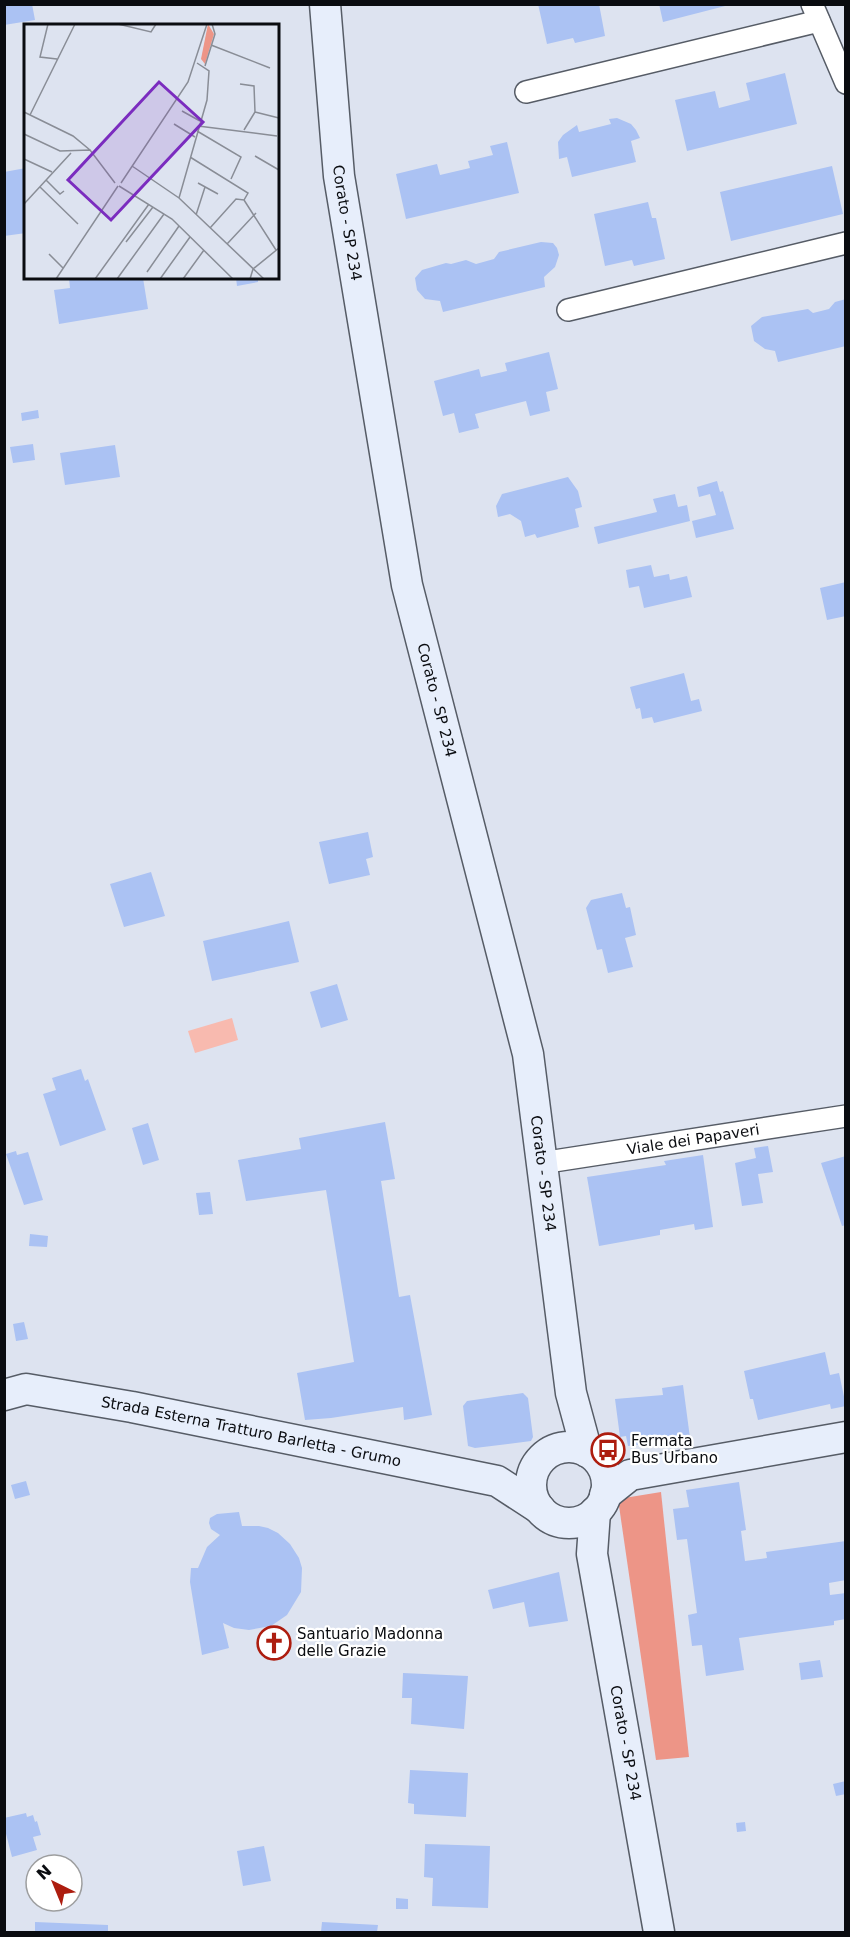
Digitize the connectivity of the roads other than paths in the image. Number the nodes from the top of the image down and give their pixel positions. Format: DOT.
graph roads {
  1 [pos="325,4"];
  2 [pos="815,13"];
  3 [pos="846,83"];
  4 [pos="526,92"];
  5 [pos="846,243"];
  6 [pos="568,310"];
  7 [pos="846,1116"];
  8 [pos="541,1163"];
  9 [pos="571,1394"];
  10 [pos="4,1395"];
  11 [pos="846,1437"];
  12 [pos="544,1458"];
  13 [pos="594,1458"];
  14 [pos="630,1475"];
  15 [pos="497,1480"];
  16 [pos="600,1504"];
  17 [pos="550,1515"];
  18 [pos="591,1554"];
  19 [pos="659,1932"];
  1 -- 8 [label="main road, Corato - SP 234"];
  2 -- 3 [label="street"];
  2 -- 4 [label="street"];
  5 -- 6 [label="street"];
  7 -- 8 [label="street, Viale dei Papaveri"];
  8 -- 9 [label="main road, Corato - SP 234"];
  9 -- 12 [label="main road, Corato - SP 234"];
  9 -- 13 [label="main road, Corato - SP 234"];
  10 -- 15 [label="main road, Strada Esterna Tratturo Barletta - Grumo"];
  11 -- 14 [label="main road"];
  12 -- 13 [label="main road"];
  12 -- 15 [label="main road"];
  12 -- 17 [label="main road, Corato - SP 234"];
  13 -- 14 [label="main road"];
  13 -- 16 [label="main road, Corato - SP 234"];
  14 -- 16 [label="main road"];
  15 -- 17 [label="main road, Strada Esterna Tratturo Barletta - Grumo"];
  16 -- 17 [label="main road"];
  16 -- 18 [label="main road, Corato - SP 234"];
  17 -- 18 [label="main road, Corato - SP 234"];
  18 -- 19 [label="main road, Corato - SP 234"];
}
